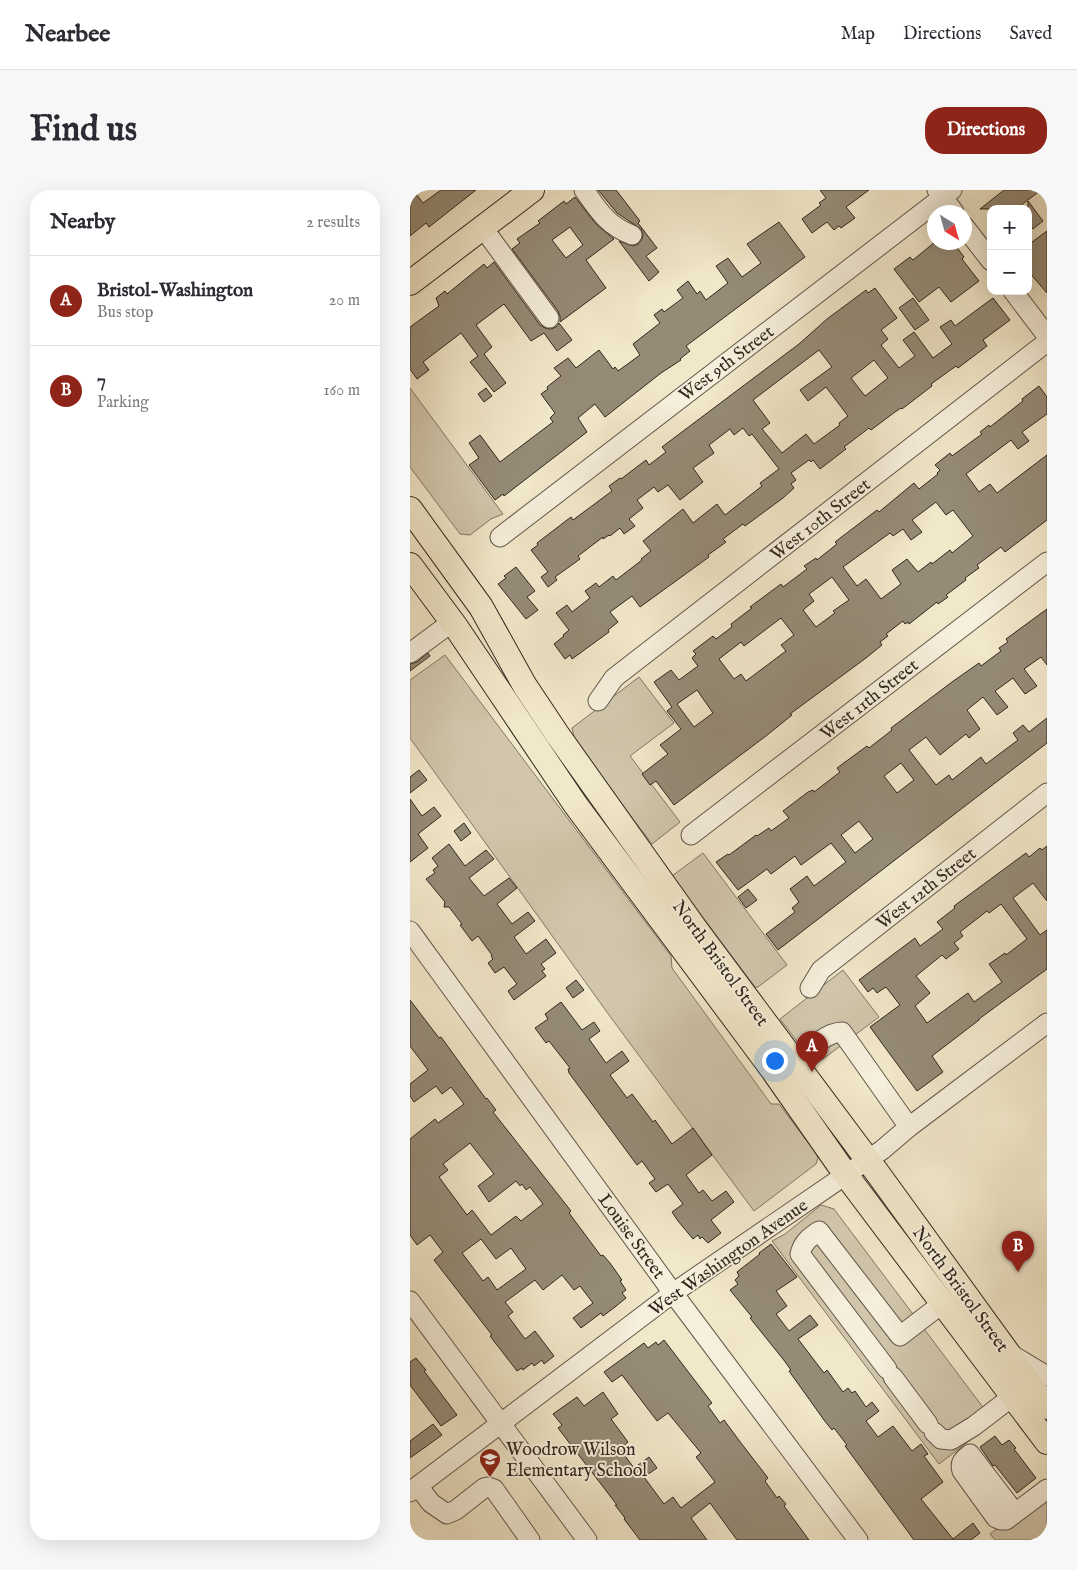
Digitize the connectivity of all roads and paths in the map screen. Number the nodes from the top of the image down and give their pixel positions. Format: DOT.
graph roads {
  1 [pos="532,190"];
  2 [pos="584,190"];
  3 [pos="944,192"];
  4 [pos="950,205"];
  5 [pos="483,228"];
  6 [pos="632,235"];
  7 [pos="972,236"];
  8 [pos="987,256"];
  9 [pos="410,283"];
  10 [pos="1016,295"];
  11 [pos="549,318"];
  12 [pos="1047,336"];
  13 [pos="1047,342"];
  14 [pos="410,509"];
  15 [pos="500,537"];
  16 [pos="1047,562"];
  17 [pos="410,565"];
  18 [pos="452,622"];
  19 [pos="410,653"];
  20 [pos="598,701"];
  21 [pos="1047,793"];
  22 [pos="691,835"];
  23 [pos="410,931"];
  24 [pos="810,988"];
  25 [pos="1047,1023"];
  26 [pos="796,1063"];
  27 [pos="909,1127"];
  28 [pos="867,1160"];
  29 [pos="846,1175"];
  30 [pos="673,1293"];
  31 [pos="410,1301"];
  32 [pos="943,1303"];
  33 [pos="1006,1351"];
  34 [pos="1047,1376"];
  35 [pos="1013,1396"];
  36 [pos="1047,1407"];
  37 [pos="501,1423"];
  38 [pos="1047,1442"];
  39 [pos="414,1489"];
  40 [pos="1047,1489"];
  41 [pos="1015,1513"];
  42 [pos="530,1540"];
  43 [pos="586,1540"];
  44 [pos="858,1540"];
  1 -- 5 [label="main road"];
  2 -- 6 [label="street"];
  3 -- 4 [label="street"];
  3 -- 15 [label="street, West 9th Street"];
  5 -- 9 [label="main road"];
  5 -- 11 [label="street"];
  7 -- 8 [label="street"];
  10 -- 12 [label="street"];
  13 -- 20 [label="street, West 10th Street"];
  14 -- 26 [label="main road, North Bristol Street"];
  16 -- 22 [label="street, West 11th Street"];
  17 -- 18 [label="main road, North Bristol Street"];
  18 -- 19 [label="street"];
  18 -- 29 [label="main road, North Bristol Street"];
  21 -- 24 [label="street, West 12th Street"];
  23 -- 30 [label="street, Louise Street"];
  25 -- 27 [label="street, West Washington Avenue"];
  26 -- 27 [label="street"];
  26 -- 28 [label="main road, North Bristol Street"];
  27 -- 28 [label="street, West Washington Avenue"];
  28 -- 29 [label="street, West Washington Avenue"];
  28 -- 33 [label="main road, North Bristol Street"];
  29 -- 30 [label="street, West Washington Avenue"];
  29 -- 32 [label="main road, North Bristol Street"];
  30 -- 37 [label="street, West Washington Avenue"];
  30 -- 44 [label="street, Louise Street"];
  31 -- 37 [label="street"];
  32 -- 35 [label="main road, North Bristol Street"];
  32 -- 35 [label="street"];
  33 -- 34 [label="street"];
  33 -- 36 [label="main road, North Bristol Street"];
  35 -- 38 [label="main road, North Bristol Street"];
  37 -- 39 [label="street, West Washington Avenue"];
  37 -- 43 [label="street"];
  39 -- 42 [label="street"];
  40 -- 41 [label="street"];
}
